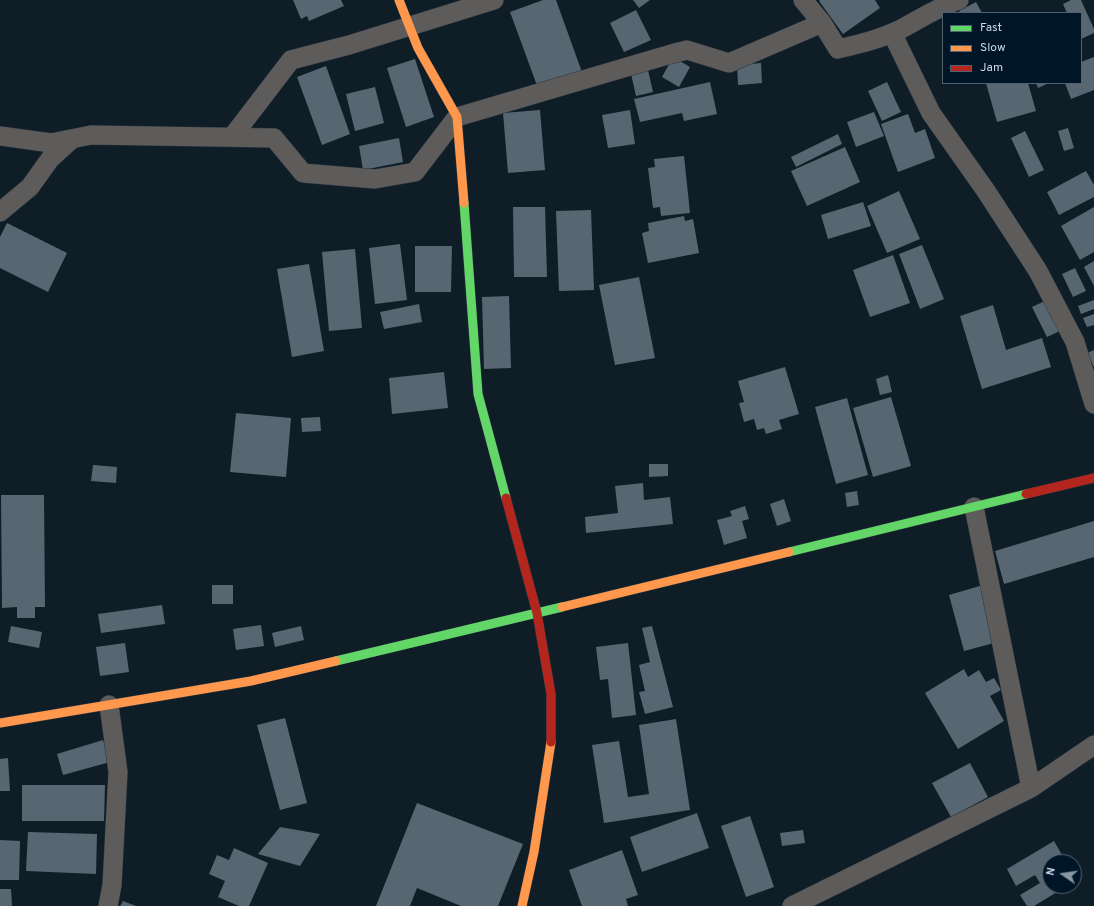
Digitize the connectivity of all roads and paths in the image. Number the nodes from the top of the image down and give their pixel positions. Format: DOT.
graph roads {
  1 [pos="400,0"];
  2 [pos="494,0"];
  3 [pos="804,0"];
  4 [pos="959,0"];
  5 [pos="822,23"];
  6 [pos="409,26"];
  7 [pos="892,33"];
  8 [pos="457,117"];
  9 [pos="0,136"];
  10 [pos="232,137"];
  11 [pos="72,138"];
  12 [pos="0,212"];
  13 [pos="1094,404"];
  14 [pos="1094,478"];
  15 [pos="974,507"];
  16 [pos="537,613"];
  17 [pos="109,705"];
  18 [pos="0,723"];
  19 [pos="1094,745"];
  20 [pos="1031,788"];
  21 [pos="108,906"];
  22 [pos="522,906"];
  23 [pos="792,906"];
  1 -- 6 [label="street"];
  2 -- 6 [label="street"];
  3 -- 5 [label="street"];
  4 -- 7 [label="street"];
  5 -- 7 [label="street"];
  5 -- 8 [label="street"];
  6 -- 8 [label="street"];
  6 -- 10 [label="street"];
  7 -- 13 [label="street"];
  8 -- 10 [label="street"];
  8 -- 16 [label="street"];
  9 -- 11 [label="street"];
  10 -- 11 [label="street"];
  11 -- 12 [label="street"];
  14 -- 15 [label="street"];
  15 -- 16 [label="street"];
  15 -- 20 [label="street"];
  16 -- 17 [label="street"];
  16 -- 22 [label="street"];
  17 -- 18 [label="street"];
  17 -- 21 [label="street"];
  19 -- 20 [label="street"];
  20 -- 23 [label="street"];
}
